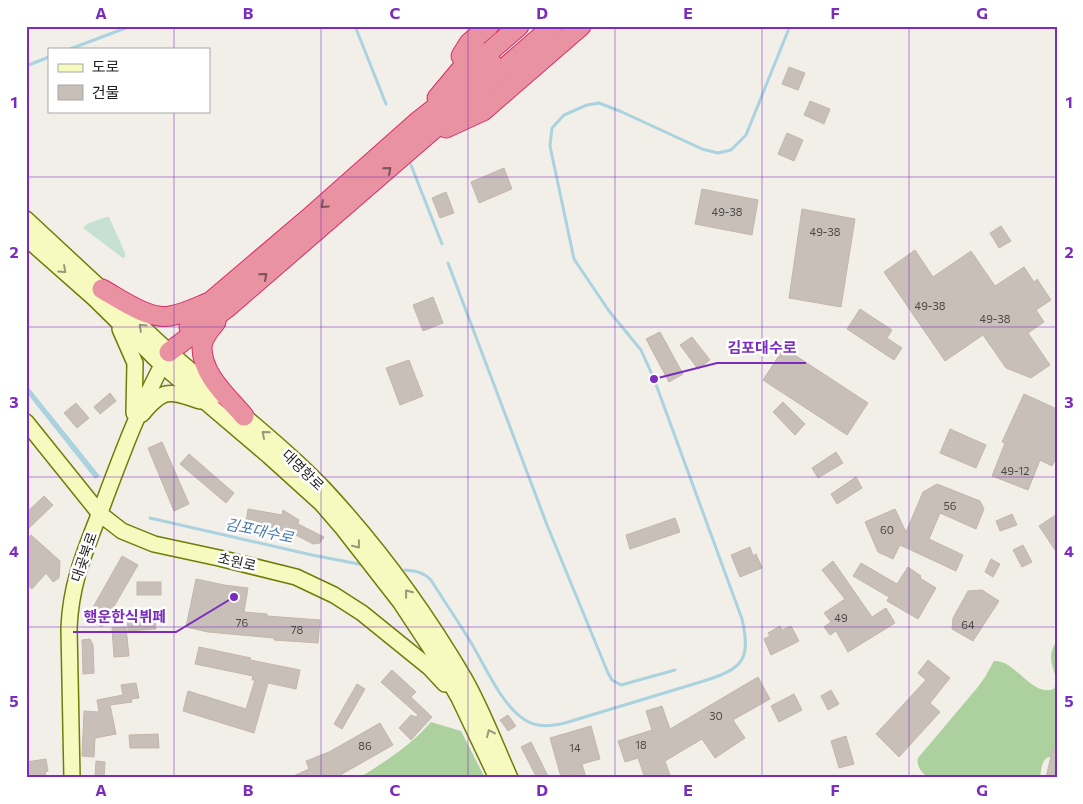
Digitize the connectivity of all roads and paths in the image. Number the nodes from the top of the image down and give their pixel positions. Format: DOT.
graph roads {
  1 [pos="489,26"];
  2 [pos="504,26"];
  3 [pos="519,26"];
  4 [pos="534,26"];
  5 [pos="553,26"];
  6 [pos="567,26"];
  7 [pos="581,26"];
  8 [pos="422,129"];
  9 [pos="26,219"];
  10 [pos="26,238"];
  11 [pos="99,294"];
  12 [pos="219,305"];
  13 [pos="165,358"];
  14 [pos="207,404"];
  15 [pos="244,416"];
  16 [pos="26,422"];
  17 [pos="134,424"];
  18 [pos="100,514"];
  19 [pos="430,647"];
  20 [pos="412,654"];
  21 [pos="459,698"];
  22 [pos="72,778"];
  23 [pos="497,778"];
  24 [pos="510,778"];
  1 -- 8 [label="highway"];
  2 -- 8 [label="highway"];
  3 -- 8 [label="highway"];
  4 -- 8 [label="highway"];
  5 -- 8 [label="highway"];
  6 -- 8 [label="highway"];
  7 -- 8 [label="highway"];
  8 -- 12 [label="highway"];
  9 -- 11 [label="main road, 대명항로"];
  10 -- 11 [label="main road, 대명항로, one-way"];
  11 -- 12 [label="highway"];
  11 -- 13 [label="main road, 대명항로"];
  11 -- 17 [label="main road"];
  12 -- 13 [label="highway"];
  12 -- 15 [label="highway"];
  13 -- 14 [label="main road, 대명항로"];
  13 -- 15 [label="main road, 대명항로"];
  13 -- 17 [label="main road, 대곶북로"];
  14 -- 17 [label="main road"];
  14 -- 19 [label="main road, 대명항로, one-way"];
  24 -- 15 [label="main road, 대명항로, one-way"];
  16 -- 18 [label="main road, 초원로"];
  17 -- 18 [label="main road, 대곶북로"];
  18 -- 20 [label="main road, 초원로"];
  18 -- 22 [label="main road, 대곶북로"];
  19 -- 20 [label="main road"];
  19 -- 21 [label="main road, 대명항로"];
  20 -- 21 [label="main road, 초원로"];
  21 -- 23 [label="main road, 대명항로"];
}
